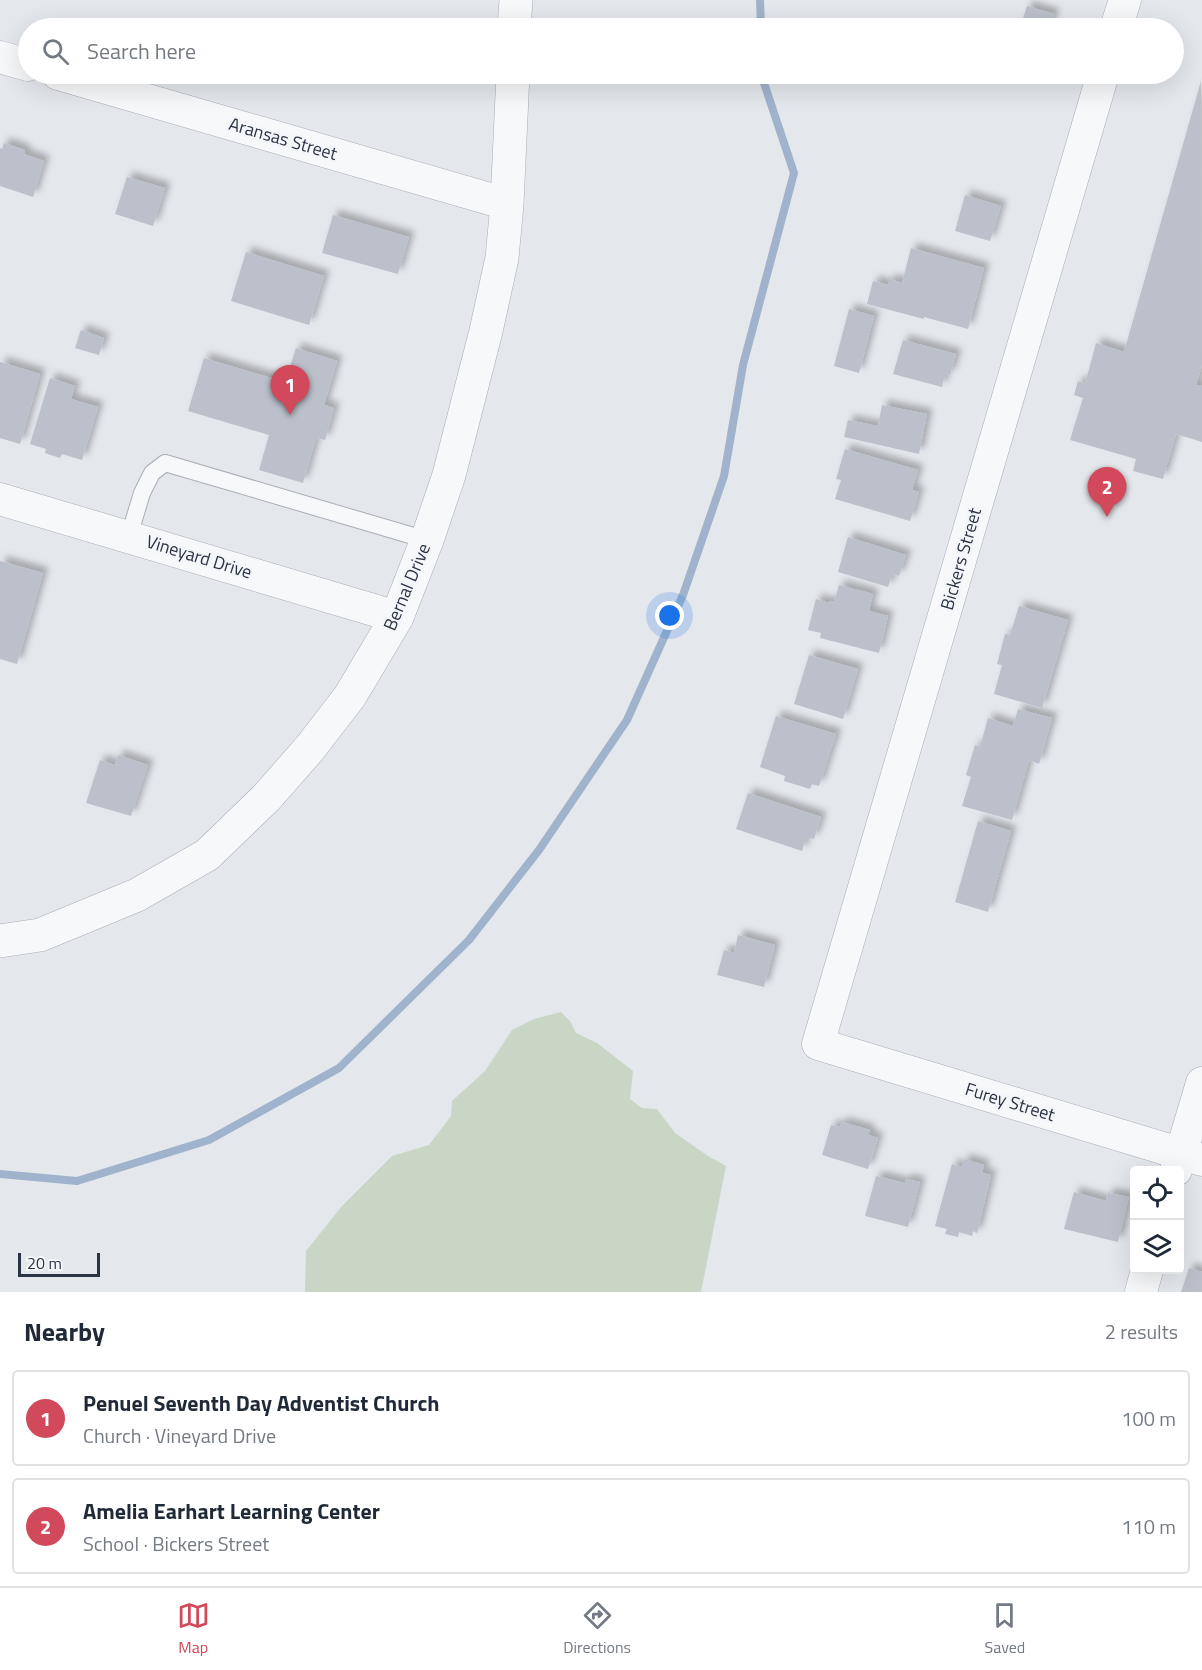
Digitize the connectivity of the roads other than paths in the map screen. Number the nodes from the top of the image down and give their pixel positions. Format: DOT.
graph roads {
  1 [pos="516,0"];
  2 [pos="1125,0"];
  3 [pos="515,18"];
  4 [pos="1119,18"];
  5 [pos="0,57"];
  6 [pos="18,62"];
  7 [pos="93,84"];
  8 [pos="513,84"];
  9 [pos="1100,84"];
  10 [pos="507,204"];
  11 [pos="0,499"];
  12 [pos="129,536"];
  13 [pos="427,540"];
  14 [pos="397,617"];
  15 [pos="0,941"];
  16 [pos="818,1044"];
  17 [pos="1202,1083"];
  18 [pos="1186,1161"];
  19 [pos="1146,1274"];
  20 [pos="1141,1292"];
  1 -- 3 [label="street"];
  2 -- 4 [label="street"];
  5 -- 6 [label="street"];
  7 -- 10 [label="street, Aransas Street"];
  8 -- 10 [label="street, Bernal Drive"];
  9 -- 16 [label="street, Bickers Street"];
  10 -- 13 [label="street, Bernal Drive"];
  11 -- 12 [label="street, Vineyard Drive"];
  12 -- 13 [label="lane"];
  12 -- 14 [label="street, Vineyard Drive"];
  13 -- 14 [label="street, Bernal Drive"];
  14 -- 15 [label="street, Bernal Drive"];
  16 -- 18 [label="street, Furey Street"];
  17 -- 18 [label="street"];
  19 -- 20 [label="street"];
}
